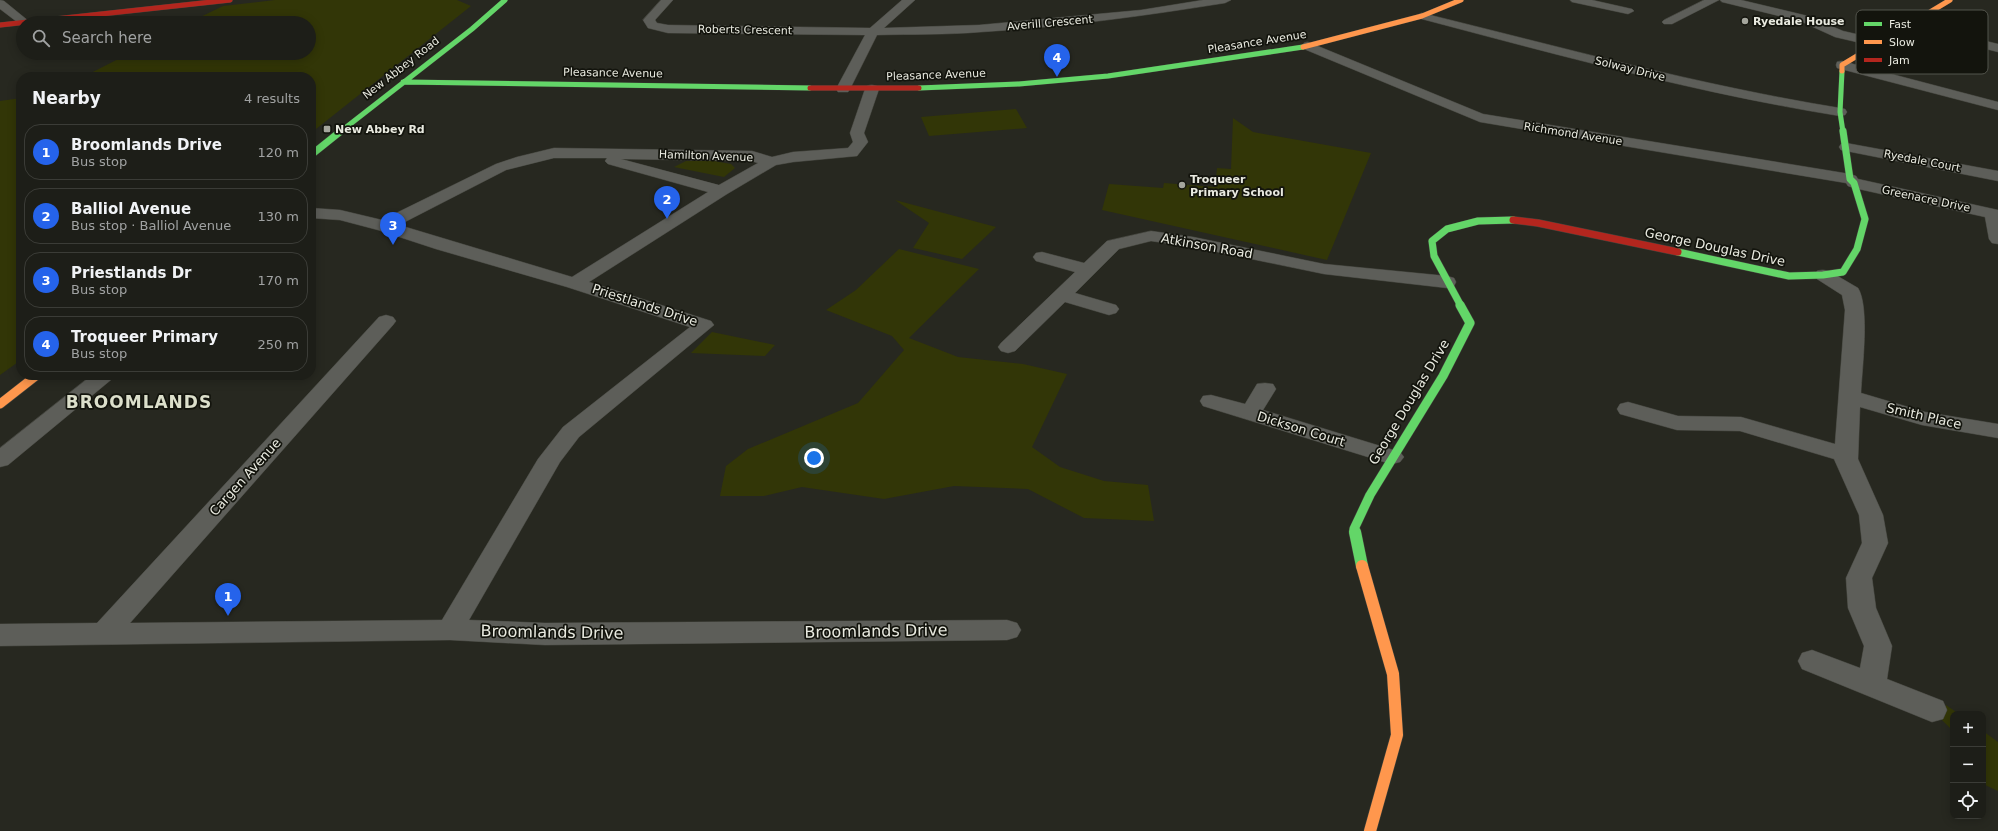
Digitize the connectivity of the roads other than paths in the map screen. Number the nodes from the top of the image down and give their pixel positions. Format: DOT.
graph roads {
  1 [pos="230,0"];
  2 [pos="505,0"];
  3 [pos="667,0"];
  4 [pos="909,0"];
  5 [pos="1225,0"];
  6 [pos="1461,0"];
  7 [pos="1576,0"];
  8 [pos="1713,0"];
  9 [pos="1726,0"];
  10 [pos="1950,0"];
  11 [pos="186,2"];
  12 [pos="0,3"];
  13 [pos="1934,10"];
  14 [pos="1628,12"];
  15 [pos="17,16"];
  16 [pos="73,16"];
  17 [pos="1422,16"];
  18 [pos="1668,22"];
  19 [pos="16,23"];
  20 [pos="0,26"];
  21 [pos="873,32"];
  22 [pos="1856,38"];
  23 [pos="1308,46"];
  24 [pos="1988,46"];
  25 [pos="1998,48"];
  26 [pos="1856,56"];
  27 [pos="1842,65"];
  28 [pos="1856,69"];
  29 [pos="1876,74"];
  30 [pos="403,82"];
  31 [pos="843,89"];
  32 [pos="872,89"];
  33 [pos="1998,106"];
  34 [pos="1840,112"];
  35 [pos="1846,147"];
  36 [pos="316,150"];
  37 [pos="606,153"];
  38 [pos="771,162"];
  39 [pos="1998,176"];
  40 [pos="1852,181"];
  41 [pos="721,191"];
  42 [pos="316,213"];
  43 [pos="1996,214"];
  44 [pos="384,226"];
  45 [pos="1998,239"];
  46 [pos="1042,257"];
  47 [pos="1088,270"];
  48 [pos="1823,275"];
  49 [pos="1447,282"];
  50 [pos="574,283"];
  51 [pos="1062,295"];
  52 [pos="1109,309"];
  53 [pos="386,320"];
  54 [pos="1008,347"];
  55 [pos="31,380"];
  56 [pos="99,380"];
  57 [pos="1265,389"];
  58 [pos="1850,397"];
  59 [pos="1210,401"];
  60 [pos="0,404"];
  61 [pos="1628,409"];
  62 [pos="1250,414"];
  63 [pos="1998,431"];
  64 [pos="1846,455"];
  65 [pos="1392,456"];
  66 [pos="0,460"];
  67 [pos="450,630"];
  68 [pos="1007,630"];
  69 [pos="104,634"];
  70 [pos="0,635"];
  71 [pos="1812,661"];
  72 [pos="1872,684"];
  73 [pos="1932,710"];
  74 [pos="1370,831"];
  1 -- 11 [label="street"];
  2 -- 30 [label="street, New Abbey Road"];
  3 -- 21 [label="street, Roberts Crescent"];
  4 -- 21 [label="street"];
  5 -- 21 [label="street, Averill Crescent"];
  6 -- 17 [label="street, Pleasance Avenue"];
  7 -- 14 [label="street"];
  8 -- 18 [label="street"];
  9 -- 22 [label="street"];
  10 -- 13 [label="street"];
  11 -- 16 [label="street"];
  12 -- 15 [label="street"];
  17 -- 23 [label="street, Pleasance Avenue"];
  17 -- 34 [label="street, Solway Drive"];
  19 -- 20 [label="street"];
  21 -- 31 [label="street"];
  23 -- 32 [label="street, Pleasance Avenue"];
  23 -- 40 [label="street, Richmond Avenue"];
  24 -- 25 [label="street"];
  26 -- 27 [label="street"];
  27 -- 28 [label="street"];
  27 -- 34 [label="street"];
  29 -- 33 [label="street"];
  30 -- 31 [label="street, Pleasance Avenue"];
  30 -- 36 [label="street, New Abbey Road"];
  31 -- 32 [label="street, Pleasance Avenue"];
  32 -- 38 [label="street, Hamilton Avenue"];
  34 -- 35 [label="street"];
  35 -- 39 [label="street, Ryedale Court"];
  35 -- 40 [label="street"];
  37 -- 38 [label="street, Hamilton Avenue"];
  37 -- 41 [label="street, Hamilton Avenue"];
  37 -- 44 [label="street, Hamilton Avenue"];
  38 -- 41 [label="street"];
  40 -- 43 [label="street, Greenacre Drive"];
  40 -- 48 [label="street"];
  41 -- 50 [label="street"];
  42 -- 44 [label="street, Priestlands Drive"];
  43 -- 45 [label="street"];
  44 -- 50 [label="street, Priestlands Drive"];
  46 -- 47 [label="street"];
  47 -- 49 [label="street, Atkinson Road"];
  47 -- 51 [label="street, Atkinson Road"];
  48 -- 49 [label="street, George Douglas Drive"];
  48 -- 58 [label="street"];
  49 -- 65 [label="street, George Douglas Drive"];
  50 -- 67 [label="street, Priestlands Drive"];
  51 -- 52 [label="street"];
  51 -- 54 [label="street, Atkinson Road"];
  53 -- 69 [label="street, Cargen Avenue"];
  55 -- 60 [label="street"];
  56 -- 66 [label="street"];
  57 -- 62 [label="street"];
  58 -- 63 [label="street, Smith Place"];
  58 -- 64 [label="street"];
  59 -- 62 [label="street, Dickson Court"];
  61 -- 64 [label="street"];
  62 -- 65 [label="street, Dickson Court"];
  64 -- 72 [label="street"];
  65 -- 74 [label="street, George Douglas Drive"];
  67 -- 68 [label="street, Broomlands Drive"];
  67 -- 69 [label="street, Broomlands Drive"];
  69 -- 70 [label="street, Broomlands Drive"];
  71 -- 72 [label="street"];
  72 -- 73 [label="street"];
}
